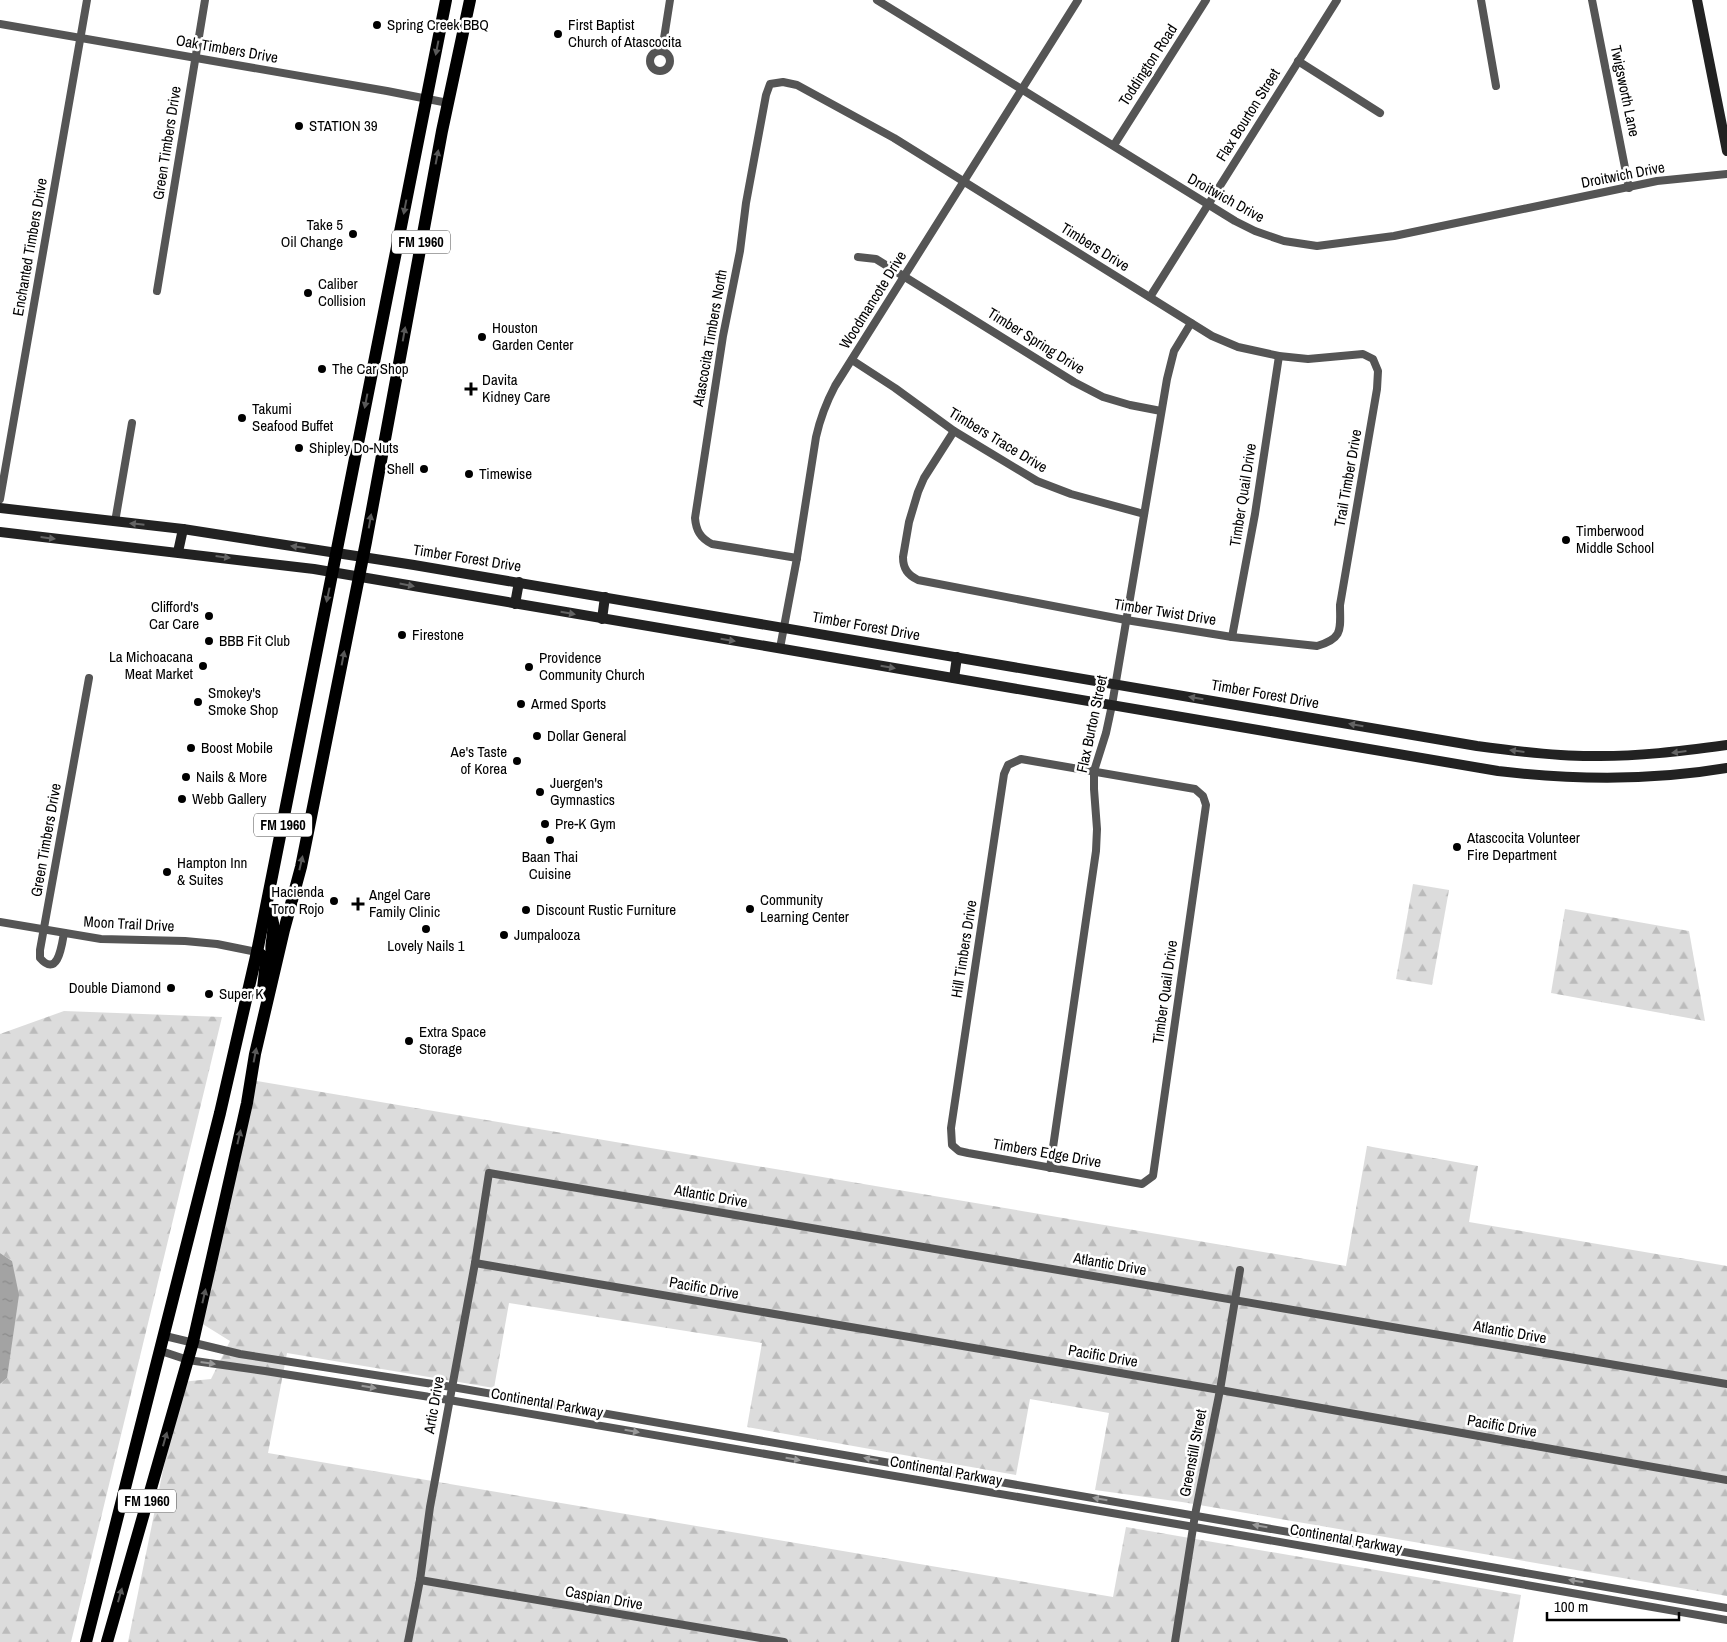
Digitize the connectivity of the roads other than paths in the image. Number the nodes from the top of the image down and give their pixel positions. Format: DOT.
graph roads {
  1 [pos="87,0"];
  2 [pos="205,0"];
  3 [pos="446,0"];
  4 [pos="470,0"];
  5 [pos="670,0"];
  6 [pos="877,0"];
  7 [pos="1078,0"];
  8 [pos="1206,0"];
  9 [pos="1337,0"];
  10 [pos="1481,0"];
  11 [pos="1592,0"];
  12 [pos="1697,0"];
  13 [pos="0,24"];
  14 [pos="80,36"];
  15 [pos="662,50"];
  16 [pos="195,58"];
  17 [pos="1298,61"];
  18 [pos="1496,86"];
  19 [pos="1021,89"];
  20 [pos="808,90"];
  21 [pos="427,99"];
  22 [pos="448,103"];
  23 [pos="1380,112"];
  24 [pos="1114,145"];
  25 [pos="1727,151"];
  26 [pos="1727,174"];
  27 [pos="963,181"];
  28 [pos="1630,188"];
  29 [pos="1207,205"];
  30 [pos="858,257"];
  31 [pos="905,276"];
  32 [pos="157,291"];
  33 [pos="1150,296"];
  34 [pos="1191,323"];
  35 [pos="1279,356"];
  36 [pos="852,360"];
  37 [pos="1378,372"];
  38 [pos="1161,411"];
  39 [pos="132,424"];
  40 [pos="954,431"];
  41 [pos="0,499"];
  42 [pos="0,508"];
  43 [pos="1144,514"];
  44 [pos="115,522"];
  45 [pos="183,529"];
  46 [pos="0,532"];
  47 [pos="178,552"];
  48 [pos="336,552"];
  49 [pos="363,557"];
  50 [pos="797,558"];
  51 [pos="332,572"];
  52 [pos="360,576"];
  53 [pos="519,582"];
  54 [pos="1343,587"];
  55 [pos="606,597"];
  56 [pos="515,604"];
  57 [pos="602,618"];
  58 [pos="1126,620"];
  59 [pos="783,627"];
  60 [pos="1232,637"];
  61 [pos="780,648"];
  62 [pos="957,657"];
  63 [pos="89,678"];
  64 [pos="954,678"];
  65 [pos="1115,684"];
  66 [pos="1112,705"];
  67 [pos="1727,745"];
  68 [pos="1727,768"];
  69 [pos="1094,771"];
  70 [pos="266,901"];
  71 [pos="0,922"];
  72 [pos="44,928"];
  73 [pos="64,933"];
  74 [pos="256,952"];
  75 [pos="280,965"];
  76 [pos="267,1003"];
  77 [pos="952,1145"];
  78 [pos="1050,1168"];
  79 [pos="489,1173"];
  80 [pos="1140,1184"];
  81 [pos="475,1263"];
  82 [pos="1240,1270"];
  83 [pos="1234,1299"];
  84 [pos="165,1336"];
  85 [pos="193,1342"];
  86 [pos="161,1351"];
  87 [pos="188,1360"];
  88 [pos="1727,1384"];
  89 [pos="452,1387"];
  90 [pos="1220,1390"];
  91 [pos="449,1400"];
  92 [pos="1727,1480"];
  93 [pos="1195,1515"];
  94 [pos="1194,1527"];
  95 [pos="420,1580"];
  96 [pos="1727,1608"];
  97 [pos="1727,1620"];
  98 [pos="86,1642"];
  99 [pos="107,1642"];
  100 [pos="408,1642"];
  101 [pos="784,1642"];
  102 [pos="1175,1642"];
  1 -- 14 [label="street, Enchanted Timbers Drive"];
  2 -- 16 [label="street, Green Timbers Drive"];
  3 -- 21 [label="main road, FM 1960 / FM 1960, one-way"];
  4 -- 22 [label="main road, FM 1960 / FM 1960"];
  5 -- 15 [label="street"];
  6 -- 19 [label="street, Droitwich Drive"];
  7 -- 19 [label="street, Woodmancote Drive"];
  8 -- 24 [label="street, Toddington Road"];
  9 -- 17 [label="street, Flax Bourton Street"];
  10 -- 18 [label="street"];
  11 -- 28 [label="street, Twigsworth Lane"];
  12 -- 25 [label="main road"];
  13 -- 14 [label="street, Oak Timbers Drive"];
  14 -- 16 [label="street, Oak Timbers Drive"];
  14 -- 41 [label="street, Enchanted Timbers Drive"];
  16 -- 21 [label="street, Oak Timbers Drive"];
  16 -- 32 [label="street, Green Timbers Drive"];
  17 -- 23 [label="street"];
  17 -- 29 [label="street, Flax Bourton Street"];
  19 -- 24 [label="street, Droitwich Drive"];
  19 -- 27 [label="street, Woodmancote Drive"];
  20 -- 27 [label="street, Timbers Drive"];
  20 -- 50 [label="street, Atascocita Timbers North"];
  21 -- 22 [label="street, Oak Timbers Drive"];
  21 -- 48 [label="main road, FM 1960 / FM 1960, one-way"];
  49 -- 22 [label="main road, FM 1960 / FM 1960, one-way"];
  24 -- 29 [label="street, Droitwich Drive"];
  26 -- 28 [label="street, Droitwich Drive"];
  27 -- 31 [label="street, Woodmancote Drive"];
  27 -- 33 [label="street, Timbers Drive"];
  28 -- 29 [label="street, Droitwich Drive"];
  29 -- 33 [label="street, Flax Bourton Street"];
  30 -- 31 [label="street, Timber Spring Drive"];
  31 -- 36 [label="street, Woodmancote Drive"];
  31 -- 38 [label="street, Timber Spring Drive"];
  33 -- 34 [label="street, Timbers Drive"];
  34 -- 35 [label="street, Timbers Drive"];
  34 -- 38 [label="street, Flax Burton Street"];
  35 -- 37 [label="street, Timbers Drive"];
  35 -- 60 [label="street, Timber Quail Drive"];
  36 -- 40 [label="street, Timbers Trace Drive"];
  36 -- 50 [label="street, Woodmancote Drive"];
  37 -- 54 [label="street, Trail Timber Drive"];
  38 -- 43 [label="street, Flax Burton Street"];
  39 -- 44 [label="street"];
  40 -- 43 [label="street, Timbers Trace Drive"];
  40 -- 58 [label="street, Timber Twist Drive"];
  42 -- 44 [label="main road, Timber Forest Drive"];
  43 -- 58 [label="street, Flax Burton Street"];
  45 -- 44 [label="main road, Timber Forest Drive, one-way"];
  45 -- 47 [label="main road"];
  48 -- 45 [label="main road, Timber Forest Drive, one-way"];
  46 -- 47 [label="main road, one-way"];
  47 -- 51 [label="main road, one-way"];
  48 -- 49 [label="main road, Timber Forest Drive"];
  48 -- 51 [label="main road, FM 1960 / FM 1960"];
  49 -- 52 [label="main road, FM 1960 / FM 1960"];
  49 -- 53 [label="main road, Timber Forest Drive"];
  50 -- 59 [label="street, Woodmancote Drive"];
  51 -- 52 [label="main road"];
  51 -- 70 [label="main road, FM 1960 / FM 1960, one-way"];
  52 -- 56 [label="main road, one-way"];
  75 -- 52 [label="main road, FM 1960 / FM 1960, one-way"];
  53 -- 55 [label="main road, Timber Forest Drive"];
  53 -- 56 [label="main road"];
  54 -- 60 [label="street, Timber Twist Drive"];
  55 -- 57 [label="main road"];
  55 -- 59 [label="main road, Timber Forest Drive"];
  56 -- 57 [label="main road, one-way"];
  57 -- 61 [label="main road, one-way"];
  58 -- 60 [label="street, Timber Twist Drive"];
  58 -- 65 [label="street, Flax Burton Street"];
  59 -- 61 [label="street, Woodmancote Drive"];
  59 -- 62 [label="main road, Timber Forest Drive"];
  61 -- 64 [label="main road, one-way"];
  62 -- 64 [label="main road"];
  62 -- 65 [label="main road, Timber Forest Drive"];
  63 -- 72 [label="street, Green Timbers Drive"];
  64 -- 66 [label="main road"];
  65 -- 66 [label="street, Flax Burton Street"];
  67 -- 65 [label="main road, Timber Forest Drive, one-way"];
  66 -- 68 [label="main road"];
  66 -- 69 [label="street, Flax Burton Street"];
  69 -- 77 [label="street, Hill Timbers Drive"];
  69 -- 78 [label="street, Flax Burton Street"];
  69 -- 80 [label="street, Timber Quail Drive"];
  70 -- 74 [label="main road, FM 1960 / FM 1960"];
  70 -- 75 [label="main road"];
  71 -- 72 [label="street, Moon Trail Drive"];
  72 -- 73 [label="street, Moon Trail Drive"];
  72 -- 73 [label="street, Green Timbers Drive"];
  73 -- 74 [label="street, Moon Trail Drive"];
  74 -- 76 [label="main road"];
  74 -- 84 [label="main road, FM 1960 / FM 1960"];
  75 -- 76 [label="main road, FM 1960 / FM 1960"];
  85 -- 76 [label="main road, FM 1960 / FM 1960, one-way"];
  77 -- 78 [label="street, Timbers Edge Drive"];
  78 -- 80 [label="street, Timbers Edge Drive"];
  79 -- 81 [label="street, Artic Drive"];
  79 -- 83 [label="street, Atlantic Drive"];
  81 -- 89 [label="street, Artic Drive"];
  81 -- 90 [label="street, Pacific Drive"];
  82 -- 83 [label="street, Greenstill Street"];
  83 -- 88 [label="street, Atlantic Drive"];
  83 -- 90 [label="street, Greenstill Street"];
  84 -- 85 [label="street, Continental Parkway"];
  84 -- 86 [label="main road, FM 1960 / FM 1960"];
  85 -- 87 [label="main road, FM 1960 / FM 1960"];
  85 -- 89 [label="street, Continental Parkway"];
  86 -- 87 [label="street, Continental Parkway"];
  86 -- 98 [label="main road, FM 1960 / FM 1960"];
  87 -- 91 [label="street, Continental Parkway, one-way"];
  99 -- 87 [label="main road, FM 1960 / FM 1960, one-way"];
  89 -- 91 [label="street, Artic Drive"];
  93 -- 89 [label="street, Continental Parkway, one-way"];
  90 -- 92 [label="street, Pacific Drive"];
  90 -- 93 [label="street, Greenstill Street"];
  91 -- 94 [label="street, Continental Parkway, one-way"];
  91 -- 95 [label="street, Artic Drive"];
  93 -- 94 [label="street, Greenstill Street"];
  96 -- 93 [label="street, Continental Parkway, one-way"];
  94 -- 97 [label="street, Continental Parkway"];
  94 -- 102 [label="street, Greenstill Street"];
  95 -- 100 [label="street, Artic Drive"];
  95 -- 101 [label="street, Caspian Drive"];
}
